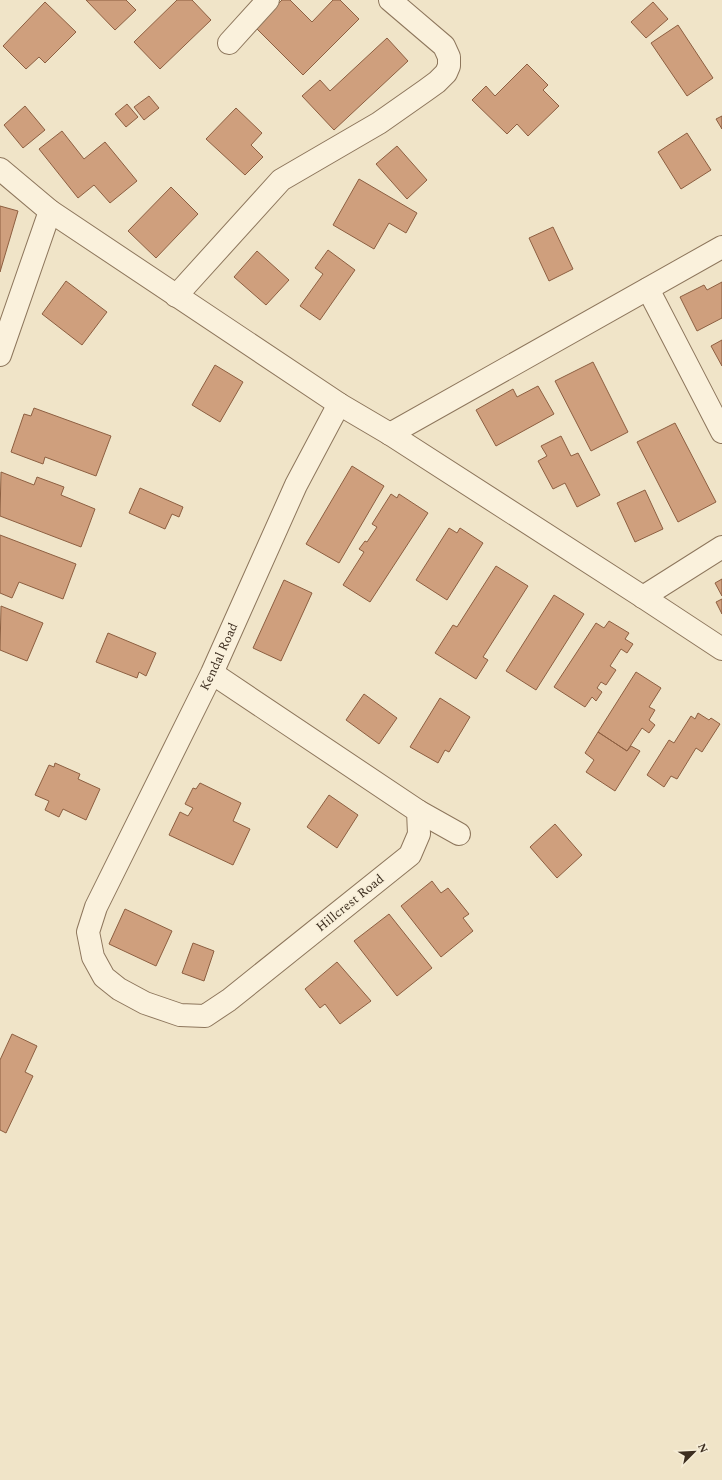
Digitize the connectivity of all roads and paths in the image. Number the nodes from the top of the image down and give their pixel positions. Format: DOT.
graph roads {
  1 [pos="268,0"];
  2 [pos="390,0"];
  3 [pos="229,43"];
  4 [pos="0,169"];
  5 [pos="50,211"];
  6 [pos="722,247"];
  7 [pos="648,288"];
  8 [pos="176,296"];
  9 [pos="0,355"];
  10 [pos="339,404"];
  11 [pos="722,432"];
  12 [pos="390,434"];
  13 [pos="722,547"];
  14 [pos="643,597"];
  15 [pos="722,649"];
  16 [pos="212,673"];
  17 [pos="418,811"];
  18 [pos="459,834"];
  19 [pos="96,907"];
  1 -- 3 [label="street"];
  2 -- 8 [label="street"];
  4 -- 5 [label="street"];
  5 -- 8 [label="street"];
  5 -- 9 [label="street"];
  6 -- 7 [label="street"];
  7 -- 11 [label="street"];
  7 -- 12 [label="street"];
  8 -- 10 [label="street"];
  10 -- 12 [label="street"];
  10 -- 16 [label="street, Kendal Road"];
  12 -- 14 [label="street"];
  13 -- 14 [label="street"];
  14 -- 15 [label="street"];
  16 -- 17 [label="street"];
  16 -- 19 [label="street, Kendal Road"];
  17 -- 18 [label="street"];
  17 -- 19 [label="street, Hillcrest Road"];
}
